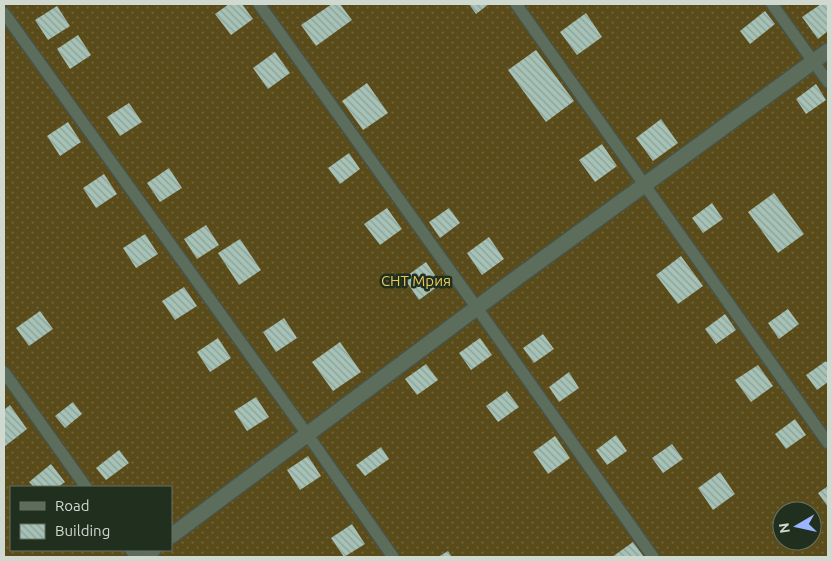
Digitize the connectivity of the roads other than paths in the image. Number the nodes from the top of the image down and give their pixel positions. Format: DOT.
graph roads {
  1 [pos="259,4"];
  2 [pos="516,4"];
  3 [pos="772,4"];
  4 [pos="4,13"];
  5 [pos="828,51"];
  6 [pos="814,62"];
  7 [pos="828,82"];
  8 [pos="645,185"];
  9 [pos="477,308"];
  10 [pos="4,372"];
  11 [pos="307,434"];
  12 [pos="828,443"];
  13 [pos="85,486"];
  14 [pos="172,535"];
  15 [pos="394,557"];
  16 [pos="653,557"];
  1 -- 9 [label="lane"];
  2 -- 8 [label="lane"];
  3 -- 6 [label="lane"];
  4 -- 11 [label="lane"];
  5 -- 6 [label="street"];
  6 -- 7 [label="lane"];
  6 -- 8 [label="street"];
  8 -- 9 [label="street"];
  8 -- 12 [label="lane"];
  9 -- 11 [label="street"];
  9 -- 16 [label="lane"];
  10 -- 13 [label="lane"];
  11 -- 14 [label="street"];
  11 -- 15 [label="lane"];
}
